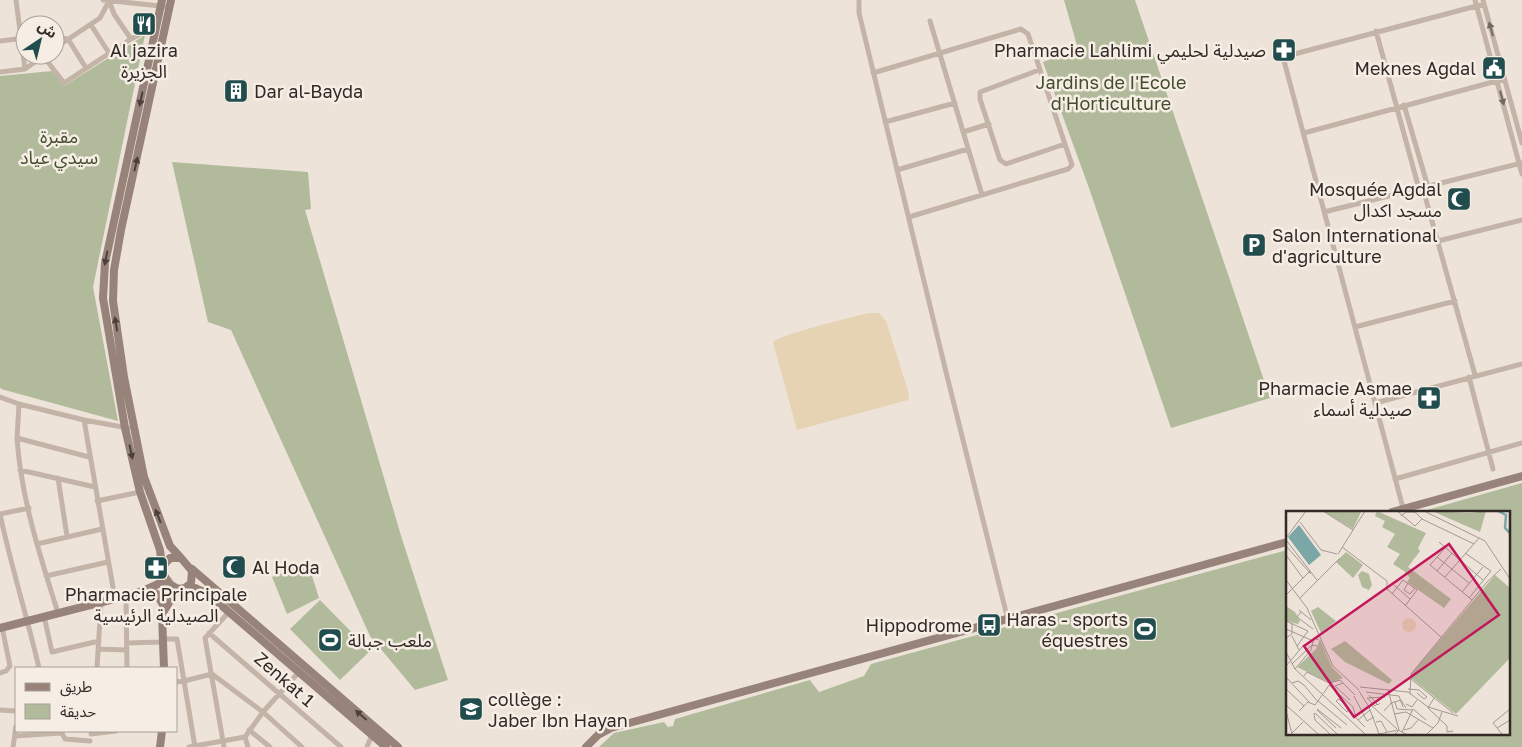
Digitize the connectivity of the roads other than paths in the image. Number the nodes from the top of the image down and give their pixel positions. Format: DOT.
graph roads {
  1 [pos="16,0"];
  2 [pos="103,0"];
  3 [pos="859,0"];
  4 [pos="109,1"];
  5 [pos="1484,2"];
  6 [pos="161,3"];
  7 [pos="171,3"];
  8 [pos="1476,3"];
  9 [pos="19,15"];
  10 [pos="930,21"];
  11 [pos="91,25"];
  12 [pos="157,25"];
  13 [pos="1376,31"];
  14 [pos="15,39"];
  15 [pos="65,39"];
  16 [pos="131,39"];
  17 [pos="68,40"];
  18 [pos="0,41"];
  19 [pos="65,42"];
  20 [pos="109,53"];
  21 [pos="940,53"];
  22 [pos="25,65"];
  23 [pos="31,65"];
  24 [pos="51,65"];
  25 [pos="86,68"];
  26 [pos="25,69"];
  27 [pos="1039,70"];
  28 [pos="0,72"];
  29 [pos="873,73"];
  30 [pos="1504,79"];
  31 [pos="1497,81"];
  32 [pos="955,103"];
  33 [pos="1404,105"];
  34 [pos="1396,108"];
  35 [pos="886,122"];
  36 [pos="989,124"];
  37 [pos="963,132"];
  38 [pos="1304,133"];
  39 [pos="1522,143"];
  40 [pos="1065,144"];
  41 [pos="968,149"];
  42 [pos="1521,164"];
  43 [pos="897,170"];
  44 [pos="1522,174"];
  45 [pos="1428,186"];
  46 [pos="1419,189"];
  47 [pos="982,195"];
  48 [pos="1426,196"];
  49 [pos="1324,212"];
  50 [pos="909,217"];
  51 [pos="1522,220"];
  52 [pos="112,229"];
  53 [pos="121,230"];
  54 [pos="1438,241"];
  55 [pos="1455,301"];
  56 [pos="1355,327"];
  57 [pos="120,350"];
  58 [pos="112,352"];
  59 [pos="1522,364"];
  60 [pos="1472,376"];
  61 [pos="0,396"];
  62 [pos="1375,403"];
  63 [pos="19,404"];
  64 [pos="84,420"];
  65 [pos="125,428"];
  66 [pos="134,428"];
  67 [pos="17,438"];
  68 [pos="1522,443"];
  69 [pos="1489,452"];
  70 [pos="89,456"];
  71 [pos="1493,469"];
  72 [pos="20,470"];
  73 [pos="1522,476"];
  74 [pos="58,478"];
  75 [pos="1395,478"];
  76 [pos="94,487"];
  77 [pos="140,492"];
  78 [pos="97,501"];
  79 [pos="29,508"];
  80 [pos="1403,508"];
  81 [pos="1395,511"];
  82 [pos="0,514"];
  83 [pos="102,529"];
  84 [pos="67,536"];
  85 [pos="1286,542"];
  86 [pos="37,544"];
  87 [pos="181,558"];
  88 [pos="108,562"];
  89 [pos="189,566"];
  90 [pos="162,568"];
  91 [pos="46,576"];
  92 [pos="167,581"];
  93 [pos="184,589"];
  94 [pos="146,590"];
  95 [pos="126,596"];
  96 [pos="115,599"];
  97 [pos="101,602"];
  98 [pos="163,605"];
  99 [pos="229,612"];
  100 [pos="58,613"];
  101 [pos="162,615"];
  102 [pos="44,616"];
  103 [pos="28,620"];
  104 [pos="1008,620"];
  105 [pos="1,627"];
  106 [pos="209,634"];
  107 [pos="99,641"];
  108 [pos="162,641"];
  109 [pos="127,643"];
  110 [pos="98,649"];
  111 [pos="127,650"];
  112 [pos="39,667"];
  113 [pos="97,667"];
  114 [pos="127,667"];
  115 [pos="164,667"];
  116 [pos="298,672"];
  117 [pos="0,673"];
  118 [pos="212,674"];
  119 [pos="184,681"];
  120 [pos="178,682"];
  121 [pos="280,692"];
  122 [pos="0,710"];
  123 [pos="15,711"];
  124 [pos="263,712"];
  125 [pos="249,730"];
  126 [pos="373,731"];
  127 [pos="15,732"];
  128 [pos="61,732"];
  129 [pos="91,732"];
  130 [pos="162,732"];
  131 [pos="35,733"];
  132 [pos="15,736"];
  133 [pos="245,737"];
  134 [pos="223,741"];
  135 [pos="90,744"];
  136 [pos="13,747"];
  137 [pos="160,747"];
  138 [pos="193,747"];
  139 [pos="224,747"];
  140 [pos="248,747"];
  141 [pos="270,747"];
  142 [pos="302,747"];
  143 [pos="342,747"];
  144 [pos="367,747"];
  145 [pos="386,747"];
  146 [pos="398,747"];
  147 [pos="586,747"];
  1 -- 9 [label="street"];
  2 -- 4 [label="street"];
  3 -- 29 [label="street"];
  4 -- 6 [label="street"];
  4 -- 11 [label="street"];
  4 -- 16 [label="street"];
  5 -- 8 [label="street"];
  30 -- 5 [label="street, one-way"];
  6 -- 7 [label="street"];
  6 -- 12 [label="main road"];
  53 -- 7 [label="main road, one-way"];
  8 -- 13 [label="street"];
  8 -- 31 [label="street"];
  10 -- 21 [label="street"];
  11 -- 17 [label="street"];
  11 -- 20 [label="street"];
  12 -- 16 [label="street"];
  12 -- 52 [label="main road, one-way"];
  13 -- 34 [label="street"];
  13 -- 38 [label="street"];
  14 -- 18 [label="street"];
  15 -- 17 [label="street"];
  16 -- 20 [label="street"];
  17 -- 19 [label="street"];
  17 -- 25 [label="street"];
  20 -- 25 [label="street"];
  21 -- 27 [label="street"];
  21 -- 29 [label="street"];
  21 -- 32 [label="street"];
  22 -- 26 [label="street"];
  23 -- 26 [label="street"];
  24 -- 25 [label="street"];
  26 -- 28 [label="street"];
  27 -- 36 [label="street"];
  27 -- 40 [label="street"];
  29 -- 35 [label="street"];
  30 -- 31 [label="street"];
  30 -- 39 [label="street"];
  31 -- 33 [label="street"];
  31 -- 42 [label="street, one-way"];
  32 -- 35 [label="street"];
  32 -- 37 [label="street"];
  33 -- 34 [label="street"];
  33 -- 45 [label="street"];
  34 -- 38 [label="street"];
  34 -- 46 [label="street"];
  35 -- 43 [label="street"];
  36 -- 37 [label="street"];
  36 -- 40 [label="street"];
  37 -- 41 [label="street"];
  38 -- 49 [label="street"];
  40 -- 47 [label="street"];
  41 -- 43 [label="street"];
  41 -- 47 [label="street"];
  42 -- 44 [label="street"];
  42 -- 45 [label="street"];
  43 -- 50 [label="street"];
  45 -- 46 [label="street"];
  45 -- 48 [label="street"];
  46 -- 48 [label="street"];
  46 -- 49 [label="street"];
  47 -- 50 [label="street"];
  48 -- 54 [label="street"];
  49 -- 56 [label="street"];
  50 -- 104 [label="street"];
  51 -- 54 [label="street"];
  52 -- 53 [label="main road"];
  52 -- 58 [label="main road, one-way"];
  57 -- 53 [label="main road, one-way"];
  54 -- 55 [label="street"];
  55 -- 56 [label="street"];
  55 -- 60 [label="street"];
  56 -- 62 [label="street"];
  57 -- 58 [label="main road"];
  57 -- 66 [label="main road"];
  58 -- 65 [label="main road"];
  59 -- 60 [label="street"];
  60 -- 62 [label="street"];
  60 -- 69 [label="street"];
  61 -- 63 [label="street"];
  62 -- 75 [label="street"];
  63 -- 64 [label="street"];
  63 -- 67 [label="street"];
  64 -- 65 [label="street"];
  64 -- 70 [label="street"];
  65 -- 66 [label="street"];
  65 -- 77 [label="main road, one-way"];
  87 -- 66 [label="main road, one-way"];
  67 -- 70 [label="street"];
  67 -- 72 [label="street"];
  68 -- 69 [label="street"];
  69 -- 71 [label="street"];
  69 -- 75 [label="street"];
  70 -- 76 [label="street"];
  72 -- 74 [label="street"];
  72 -- 79 [label="street"];
  73 -- 80 [label="main road"];
  74 -- 76 [label="street"];
  74 -- 84 [label="street"];
  75 -- 80 [label="street"];
  76 -- 78 [label="street"];
  77 -- 78 [label="street"];
  77 -- 90 [label="main road"];
  78 -- 83 [label="street"];
  79 -- 82 [label="street"];
  79 -- 86 [label="street"];
  80 -- 81 [label="main road"];
  82 -- 103 [label="street"];
  83 -- 84 [label="street"];
  83 -- 88 [label="street"];
  84 -- 86 [label="street"];
  85 -- 104 [label="main road"];
  86 -- 91 [label="street"];
  87 -- 89 [label="main road"];
  87 -- 90 [label="main road"];
  88 -- 91 [label="street"];
  88 -- 96 [label="street"];
  89 -- 93 [label="main road"];
  126 -- 89 [label="main road, one-way"];
  90 -- 92 [label="main road"];
  90 -- 94 [label="main road"];
  91 -- 100 [label="street"];
  92 -- 93 [label="main road"];
  92 -- 94 [label="main road"];
  92 -- 98 [label="main road"];
  93 -- 99 [label="main road"];
  93 -- 101 [label="main road"];
  94 -- 95 [label="main road"];
  94 -- 98 [label="main road"];
  95 -- 96 [label="main road"];
  95 -- 109 [label="street"];
  96 -- 97 [label="main road"];
  97 -- 100 [label="main road"];
  97 -- 107 [label="street"];
  98 -- 101 [label="main road"];
  99 -- 106 [label="street"];
  99 -- 116 [label="main road"];
  100 -- 102 [label="main road"];
  101 -- 108 [label="main road"];
  102 -- 103 [label="main road"];
  102 -- 107 [label="street"];
  103 -- 105 [label="main road"];
  103 -- 112 [label="street"];
  104 -- 147 [label="main road"];
  105 -- 117 [label="street"];
  106 -- 118 [label="street"];
  106 -- 121 [label="street, Zenkat 1"];
  107 -- 110 [label="street"];
  108 -- 109 [label="street"];
  108 -- 115 [label="main road"];
  108 -- 119 [label="street"];
  109 -- 111 [label="street"];
  110 -- 111 [label="street"];
  110 -- 113 [label="street"];
  111 -- 114 [label="street"];
  116 -- 121 [label="street"];
  116 -- 126 [label="main road"];
  118 -- 119 [label="street"];
  118 -- 124 [label="street"];
  118 -- 134 [label="street"];
  119 -- 120 [label="street"];
  119 -- 138 [label="street"];
  121 -- 124 [label="street"];
  121 -- 143 [label="street, Zenkat 1"];
  122 -- 123 [label="street"];
  124 -- 125 [label="street"];
  124 -- 142 [label="street"];
  125 -- 133 [label="street"];
  125 -- 141 [label="street"];
  126 -- 144 [label="street"];
  126 -- 145 [label="main road"];
  126 -- 146 [label="main road"];
  127 -- 132 [label="street"];
  128 -- 131 [label="street"];
  128 -- 135 [label="street"];
  129 -- 135 [label="street"];
  130 -- 137 [label="main road"];
  131 -- 132 [label="street"];
  132 -- 136 [label="street"];
  133 -- 134 [label="street"];
  133 -- 140 [label="street"];
  134 -- 138 [label="street"];
  134 -- 139 [label="street"];
}
